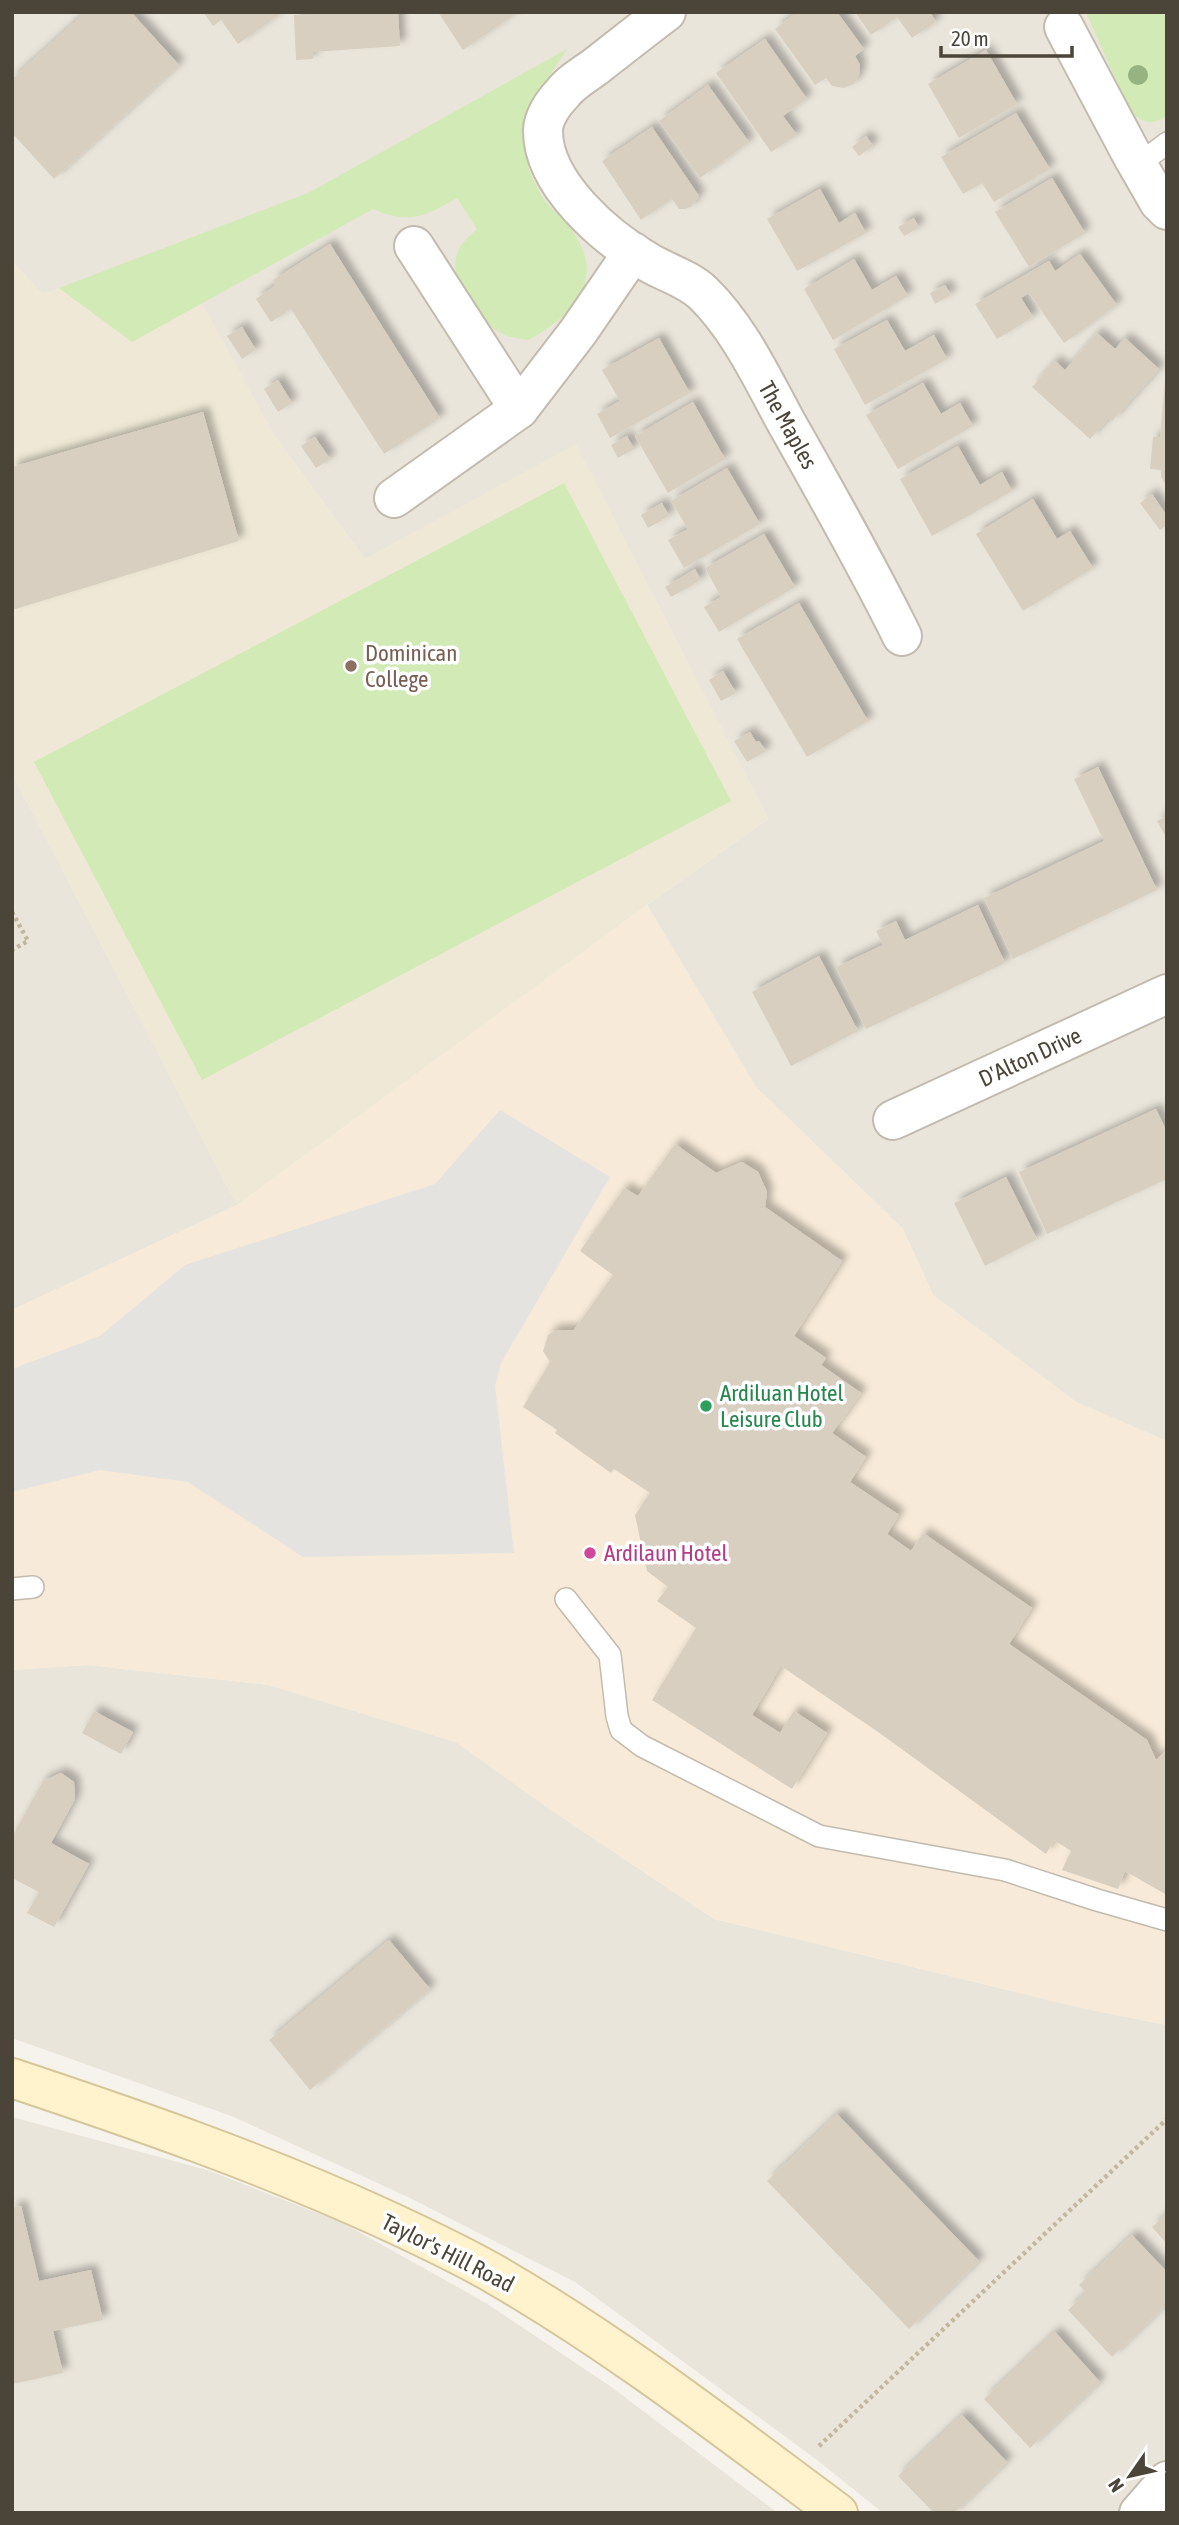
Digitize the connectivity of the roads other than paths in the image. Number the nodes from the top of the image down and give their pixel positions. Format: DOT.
graph roads {
  1 [pos="666,12"];
  2 [pos="1064,27"];
  3 [pos="1152,154"];
  4 [pos="1167,210"];
  5 [pos="414,246"];
  6 [pos="633,252"];
  7 [pos="519,409"];
  8 [pos="394,498"];
  9 [pos="902,636"];
  10 [pos="1167,994"];
  11 [pos="893,1120"];
  12 [pos="566,1599"];
  13 [pos="1167,1920"];
  14 [pos="12,2078"];
  15 [pos="1167,2481"];
  16 [pos="838,2513"];
  17 [pos="1139,2513"];
  1 -- 6 [label="street, The Maples"];
  2 -- 3 [label="street"];
  3 -- 4 [label="street"];
  5 -- 7 [label="street"];
  6 -- 7 [label="street"];
  6 -- 9 [label="street, The Maples"];
  7 -- 8 [label="street"];
  10 -- 11 [label="street, D'Alton Drive"];
  12 -- 13 [label="lane"];
  14 -- 16 [label="main road, Taylor's Hill Road"];
  15 -- 17 [label="street"];
}
